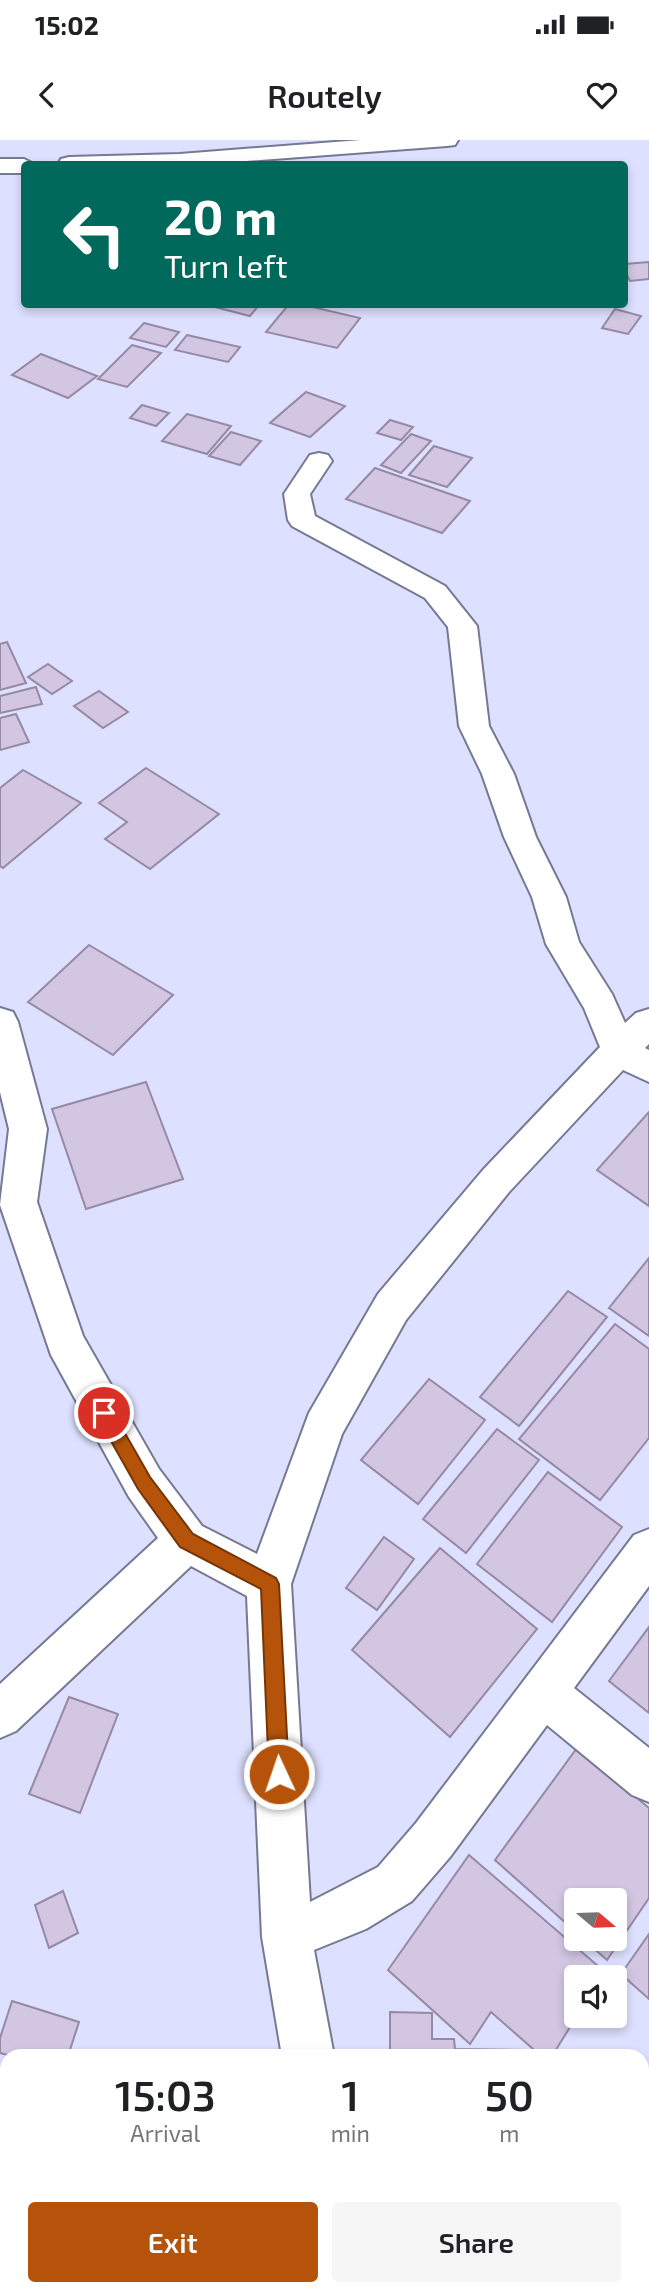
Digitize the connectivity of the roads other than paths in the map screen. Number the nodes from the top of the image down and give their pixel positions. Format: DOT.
graph roads {
  1 [pos="447,140"];
  2 [pos="152,161"];
  3 [pos="0,166"];
  4 [pos="21,166"];
  5 [pos="318,461"];
  6 [pos="0,1021"];
  7 [pos="639,1047"];
  8 [pos="9,1198"];
  9 [pos="187,1541"];
  10 [pos="649,1550"];
  11 [pos="270,1584"];
  12 [pos="542,1692"];
  13 [pos="0,1715"];
  14 [pos="649,1778"];
  15 [pos="287,1937"];
  16 [pos="307,2049"];
  1 -- 2 [label="main road"];
  3 -- 4 [label="main road"];
  5 -- 7 [label="main road"];
  6 -- 8 [label="main road"];
  7 -- 11 [label="main road"];
  8 -- 9 [label="main road"];
  9 -- 11 [label="main road"];
  9 -- 13 [label="main road"];
  10 -- 12 [label="main road"];
  11 -- 15 [label="main road"];
  12 -- 14 [label="main road"];
  12 -- 15 [label="main road"];
  15 -- 16 [label="main road"];
}
